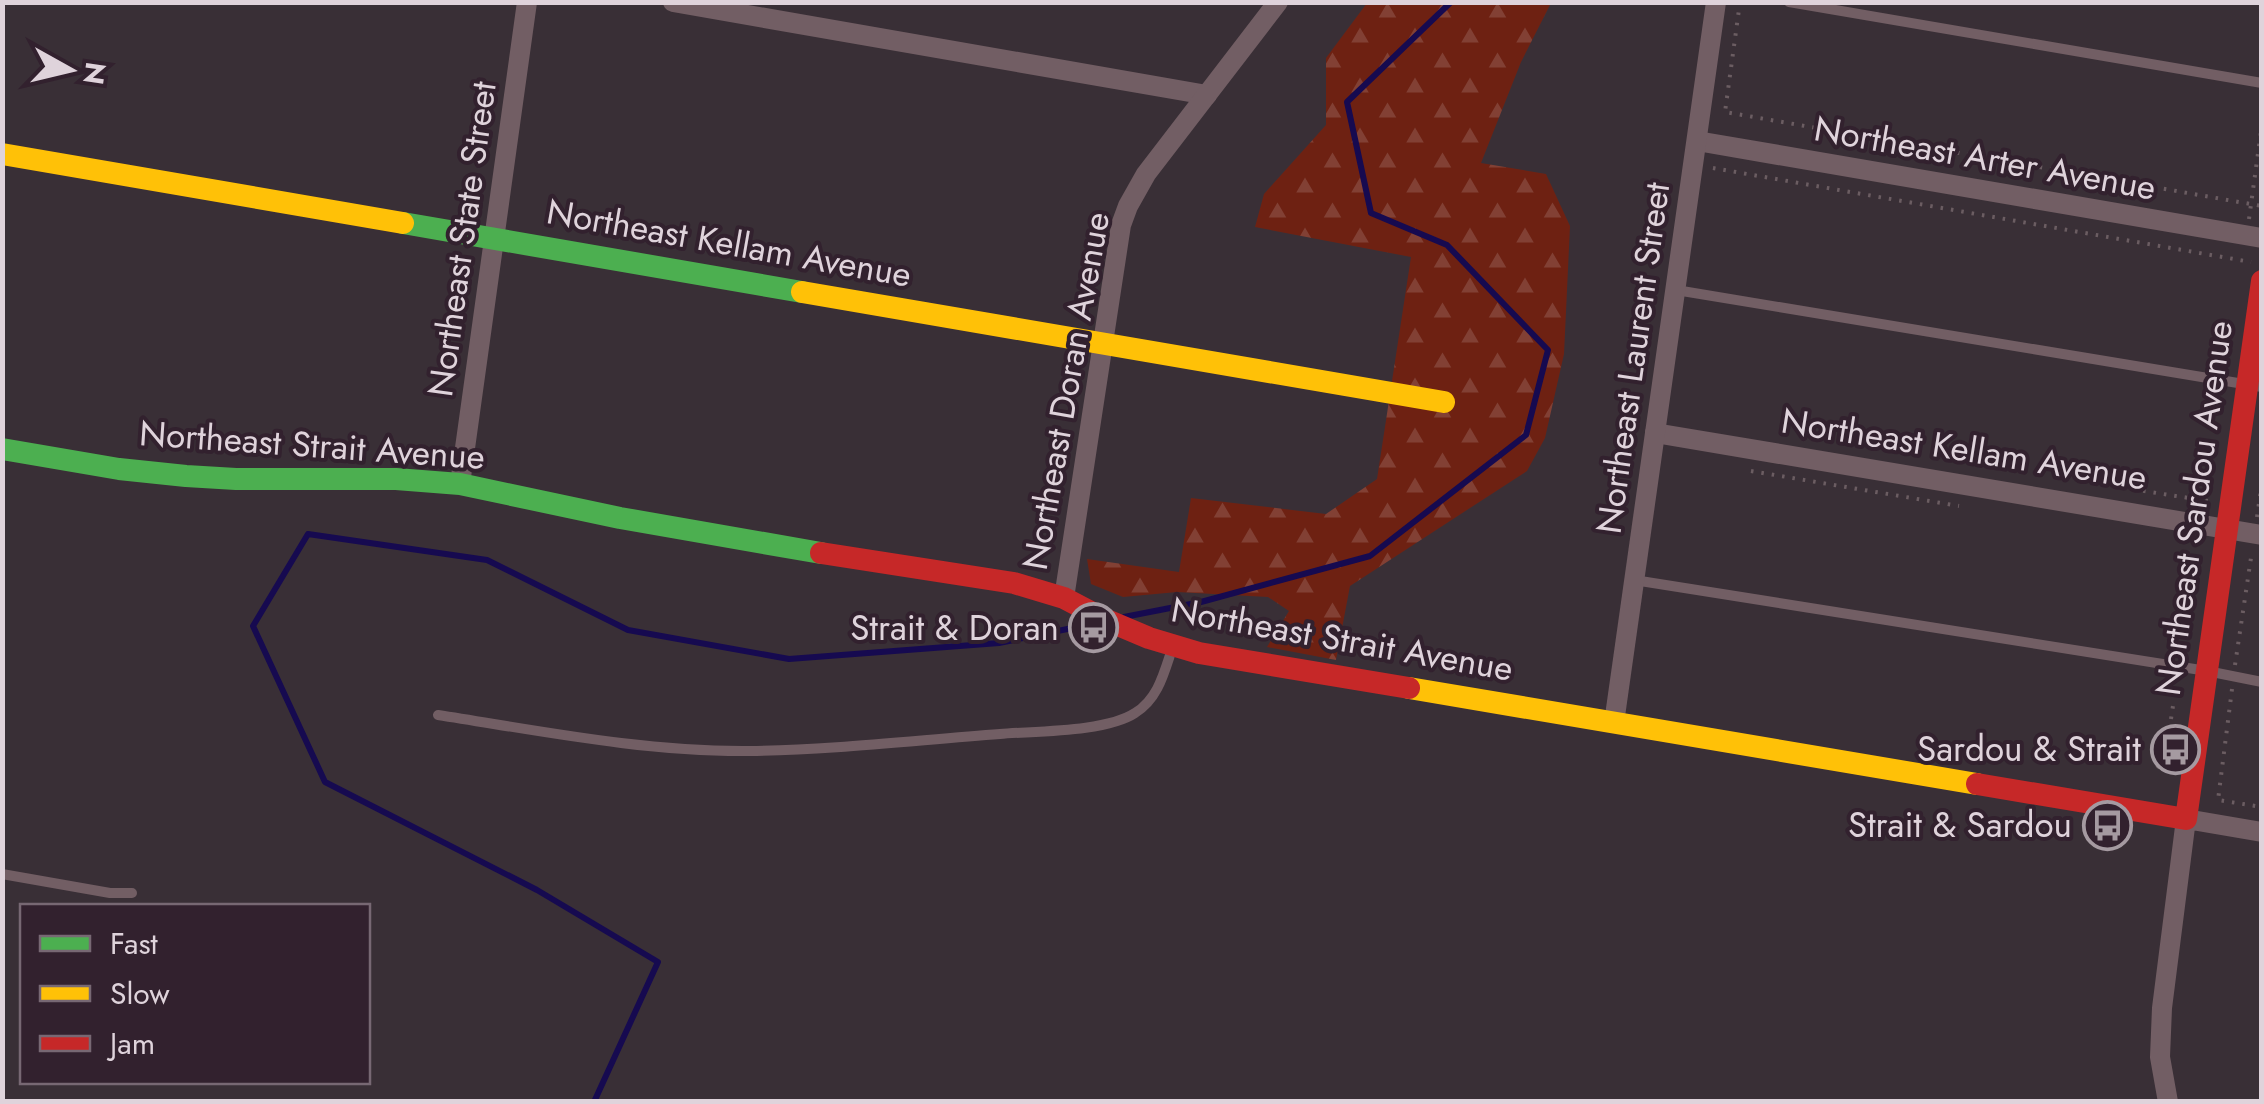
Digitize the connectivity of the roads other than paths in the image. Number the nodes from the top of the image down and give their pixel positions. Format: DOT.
graph roads {
  1 [pos="528,2"];
  2 [pos="673,2"];
  3 [pos="1278,2"];
  4 [pos="1716,2"];
  5 [pos="1789,2"];
  6 [pos="2262,82"];
  7 [pos="1207,95"];
  8 [pos="1697,141"];
  9 [pos="2,154"];
  10 [pos="2254,237"];
  11 [pos="494,238"];
  12 [pos="2262,281"];
  13 [pos="1676,290"];
  14 [pos="1102,343"];
  15 [pos="2254,386"];
  16 [pos="1444,402"];
  17 [pos="1656,433"];
  18 [pos="2,449"];
  19 [pos="460,484"];
  20 [pos="2217,527"];
  21 [pos="2258,534"];
  22 [pos="1634,580"];
  23 [pos="1064,598"];
  24 [pos="1172,646"];
  25 [pos="2207,671"];
  26 [pos="2262,682"];
  27 [pos="438,715"];
  28 [pos="1614,723"];
  29 [pos="2186,819"];
  30 [pos="2262,832"];
  31 [pos="2,874"];
  32 [pos="132,893"];
  33 [pos="2168,1102"];
  1 -- 11 [label="street, Northeast State Street"];
  2 -- 7 [label="street"];
  3 -- 7 [label="street, Northeast Doran Avenue"];
  4 -- 8 [label="street, Northeast Laurent Street"];
  5 -- 6 [label="lane"];
  7 -- 14 [label="street, Northeast Doran Avenue"];
  8 -- 10 [label="street, Northeast Arter Avenue"];
  8 -- 13 [label="street, Northeast Laurent Street"];
  9 -- 11 [label="main road, Northeast Kellam Avenue"];
  11 -- 14 [label="main road, Northeast Kellam Avenue"];
  11 -- 19 [label="street, Northeast State Street"];
  12 -- 15 [label="main road, Northeast Sardou Avenue"];
  13 -- 15 [label="lane"];
  13 -- 17 [label="street, Northeast Laurent Street"];
  14 -- 16 [label="main road, Northeast Kellam Avenue"];
  14 -- 23 [label="street, Northeast Doran Avenue"];
  15 -- 20 [label="main road, Northeast Sardou Avenue"];
  17 -- 20 [label="street, Northeast Kellam Avenue"];
  17 -- 22 [label="street, Northeast Laurent Street"];
  18 -- 19 [label="main road, Northeast Strait Avenue"];
  19 -- 23 [label="main road, Northeast Strait Avenue"];
  20 -- 21 [label="street, Northeast Kellam Avenue"];
  20 -- 25 [label="main road, Northeast Sardou Avenue"];
  22 -- 25 [label="lane"];
  22 -- 28 [label="street, Northeast Laurent Street"];
  23 -- 24 [label="main road, Northeast Strait Avenue"];
  24 -- 27 [label="lane"];
  24 -- 28 [label="main road, Northeast Strait Avenue"];
  25 -- 26 [label="lane"];
  25 -- 29 [label="main road, Northeast Sardou Avenue"];
  28 -- 29 [label="main road, Northeast Strait Avenue"];
  29 -- 30 [label="street, Northeast Strait Avenue"];
  29 -- 33 [label="street, Northeast Sardou Avenue"];
  31 -- 32 [label="lane"];
}
